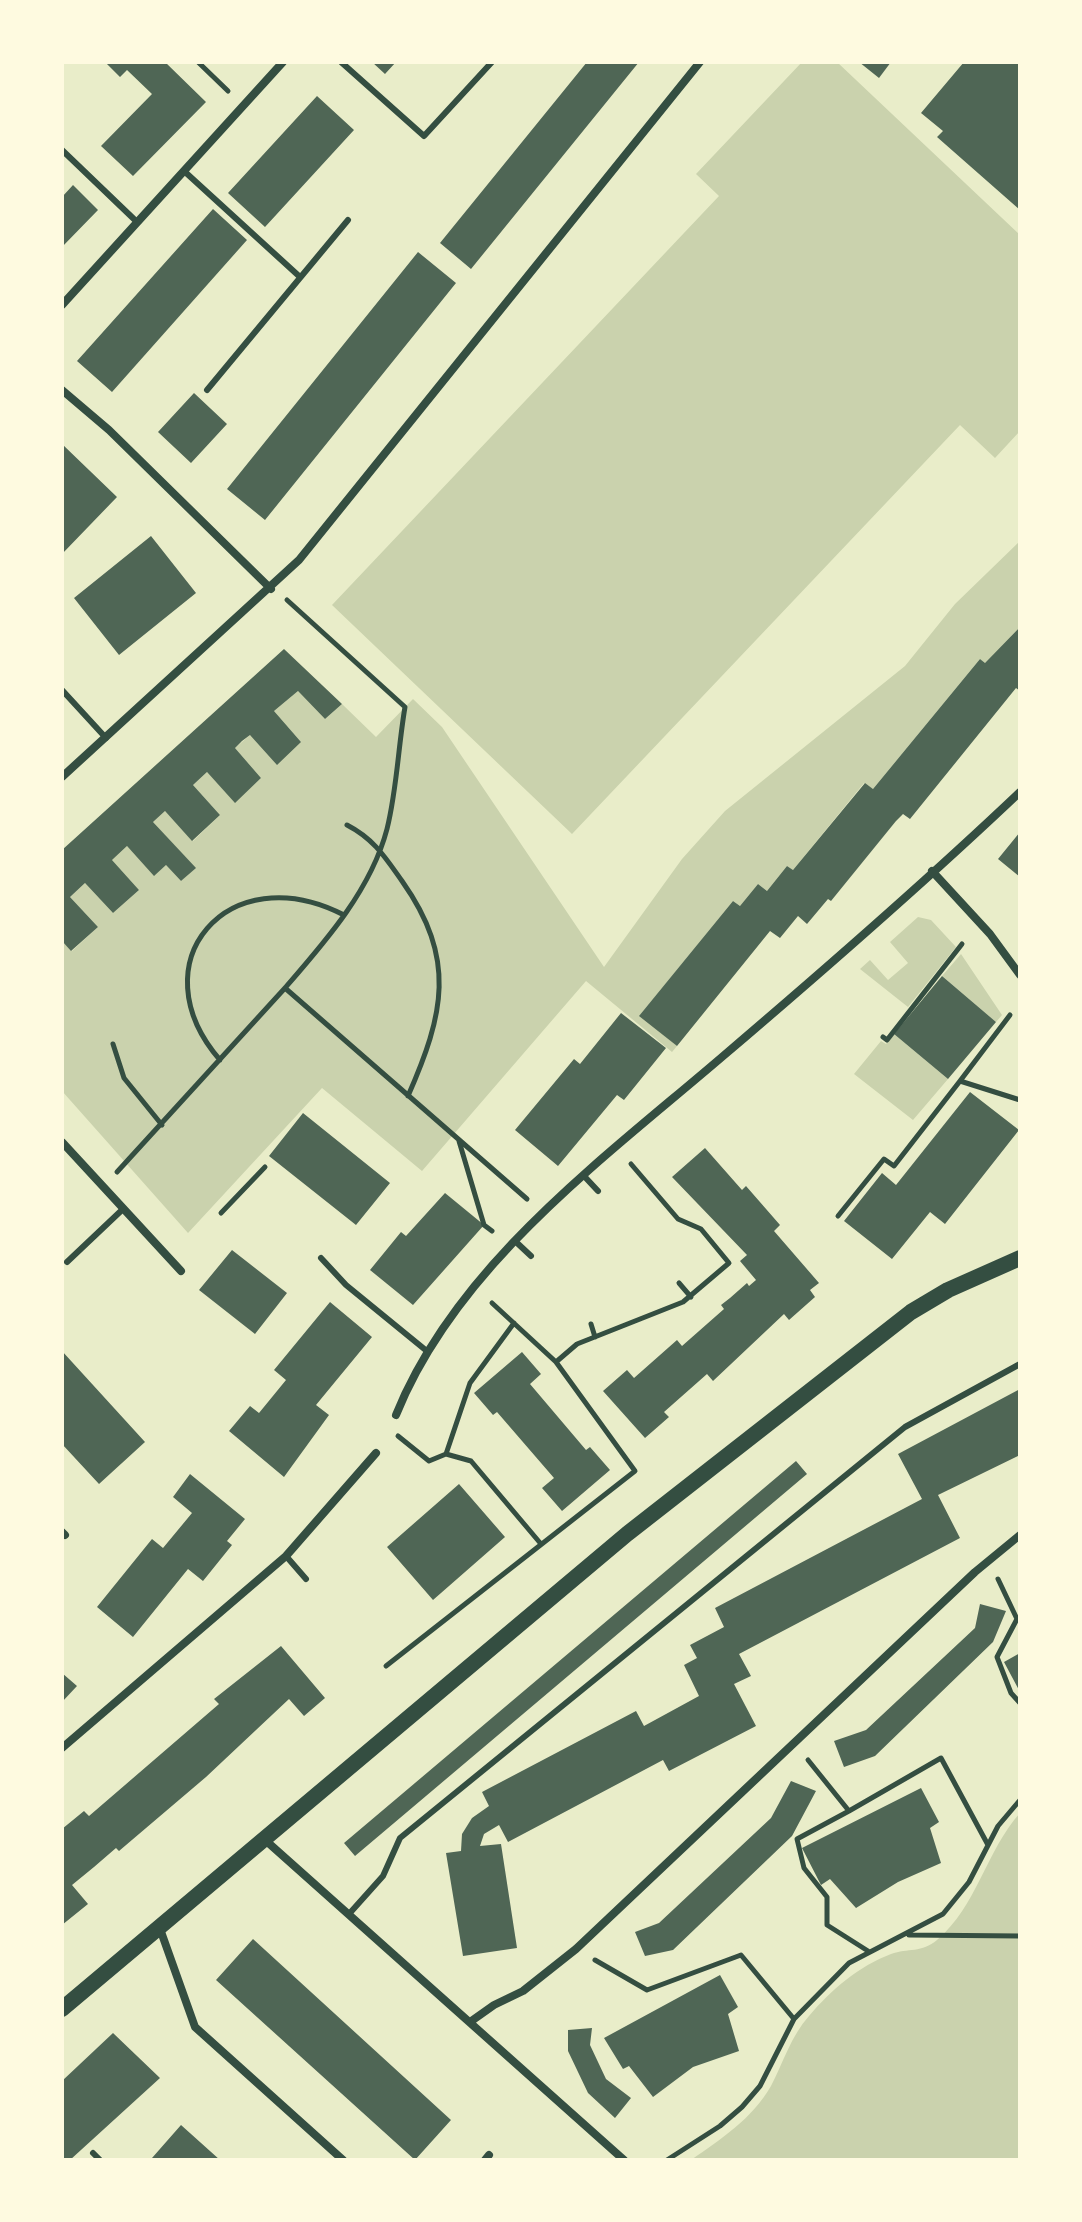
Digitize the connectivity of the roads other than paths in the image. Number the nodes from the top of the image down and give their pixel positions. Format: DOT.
graph roads {
  1 [pos="283,62"];
  2 [pos="341,62"];
  3 [pos="492,62"];
  4 [pos="700,62"];
  5 [pos="62,150"];
  6 [pos="184,171"];
  7 [pos="348,220"];
  8 [pos="137,222"];
  9 [pos="300,277"];
  10 [pos="62,305"];
  11 [pos="62,390"];
  12 [pos="207,390"];
  13 [pos="271,589"];
  14 [pos="62,690"];
  15 [pos="106,738"];
  16 [pos="62,777"];
  17 [pos="1020,792"];
  18 [pos="932,871"];
  19 [pos="1020,975"];
  20 [pos="62,1142"];
  21 [pos="584,1176"];
  22 [pos="598,1191"];
  23 [pos="123,1209"];
  24 [pos="515,1241"];
  25 [pos="531,1256"];
  26 [pos="321,1258"];
  27 [pos="1020,1258"];
  28 [pos="67,1262"];
  29 [pos="181,1271"];
  30 [pos="428,1352"];
  31 [pos="1020,1364"];
  32 [pos="396,1415"];
  33 [pos="376,1453"];
  34 [pos="1020,1535"];
  35 [pos="286,1556"];
  36 [pos="306,1579"];
  37 [pos="62,1748"];
  38 [pos="263,1839"];
  39 [pos="349,1914"];
  40 [pos="159,1925"];
  41 [pos="62,2009"];
  42 [pos="470,2022"];
  43 [pos="93,2153"];
  44 [pos="100,2160"];
  45 [pos="343,2160"];
  46 [pos="624,2160"];
  1 -- 6 [label="street"];
  2 -- 3 [label="lane"];
  4 -- 13 [label="street"];
  5 -- 8 [label="lane"];
  6 -- 8 [label="street"];
  6 -- 9 [label="lane"];
  7 -- 9 [label="lane"];
  8 -- 10 [label="street"];
  9 -- 12 [label="lane"];
  11 -- 13 [label="street"];
  13 -- 15 [label="street"];
  14 -- 15 [label="lane"];
  15 -- 16 [label="street"];
  17 -- 18 [label="street"];
  18 -- 19 [label="street"];
  18 -- 21 [label="street"];
  20 -- 23 [label="street"];
  21 -- 22 [label="lane"];
  21 -- 24 [label="street"];
  23 -- 28 [label="lane"];
  23 -- 29 [label="street"];
  24 -- 25 [label="lane"];
  24 -- 30 [label="street"];
  26 -- 30 [label="lane"];
  27 -- 38 [label="main road"];
  30 -- 32 [label="street"];
  31 -- 39 [label="lane"];
  33 -- 35 [label="street"];
  34 -- 42 [label="street"];
  35 -- 36 [label="lane"];
  35 -- 37 [label="street"];
  38 -- 39 [label="street"];
  38 -- 40 [label="main road"];
  39 -- 42 [label="street"];
  40 -- 41 [label="main road"];
  40 -- 45 [label="street"];
  42 -- 46 [label="street"];
  43 -- 44 [label="lane"];
}
